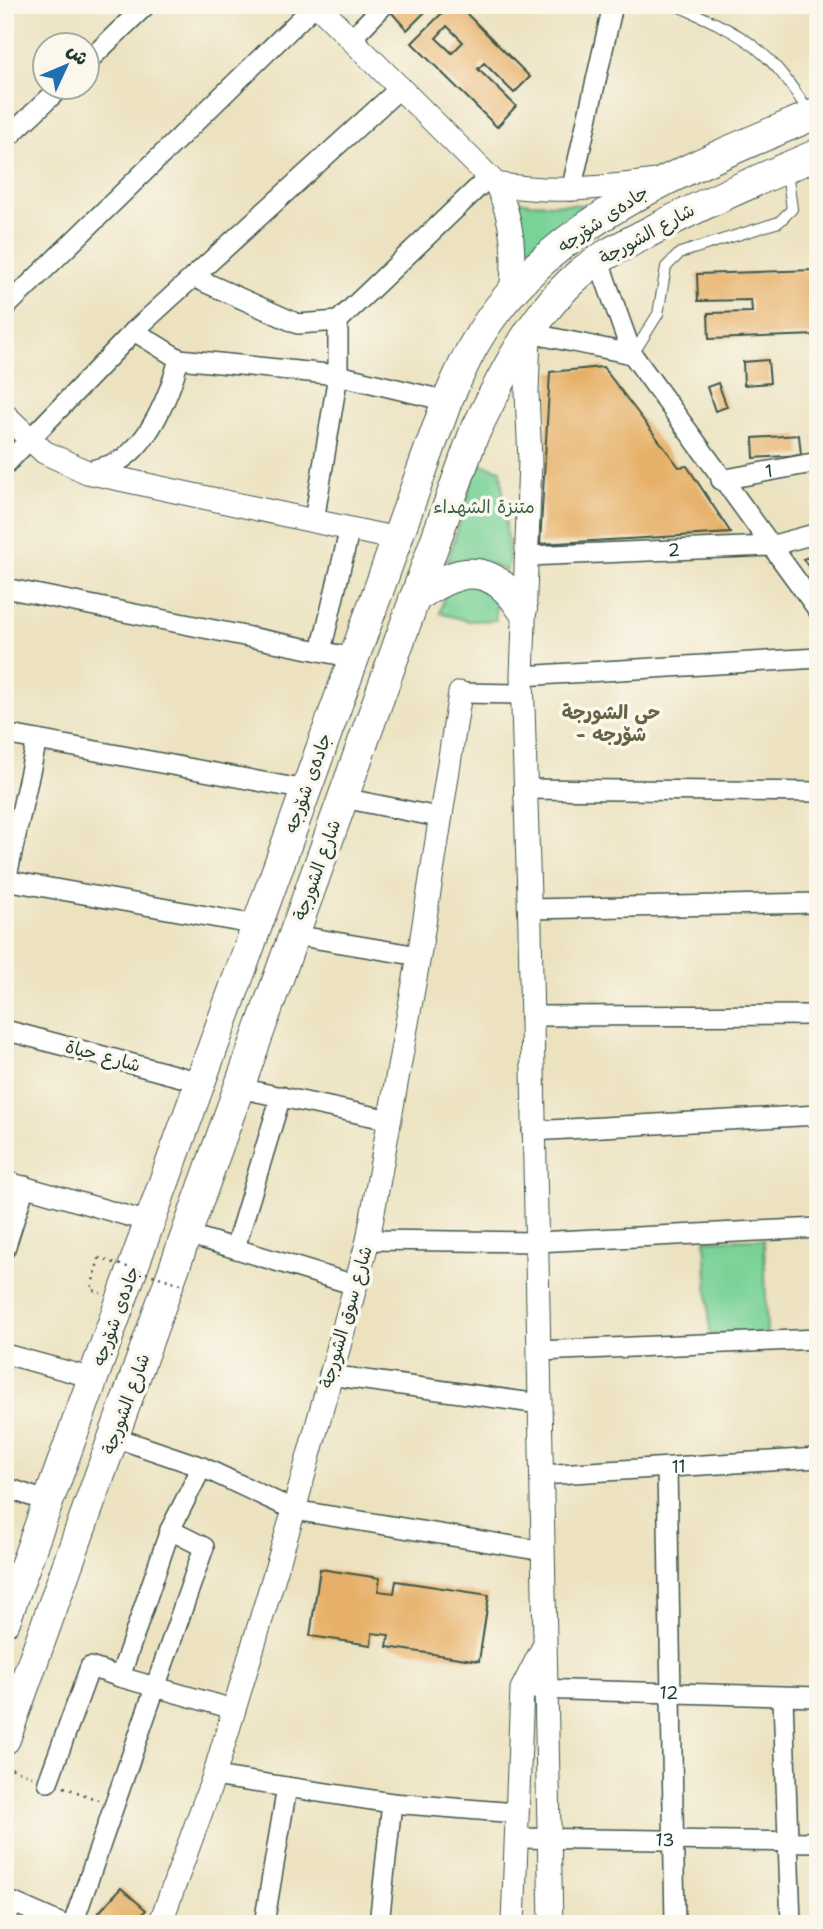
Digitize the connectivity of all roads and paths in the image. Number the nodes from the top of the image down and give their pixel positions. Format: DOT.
graph roads {
  1 [pos="146,5"];
  2 [pos="316,5"];
  3 [pos="384,5"];
  4 [pos="613,5"];
  5 [pos="676,5"];
  6 [pos="351,39"];
  7 [pos="102,47"];
  8 [pos="400,88"];
  9 [pos="45,102"];
  10 [pos="816,121"];
  11 [pos="5,141"];
  12 [pos="818,154"];
  13 [pos="786,168"];
  14 [pos="492,180"];
  15 [pos="660,181"];
  16 [pos="571,191"];
  17 [pos="598,259"];
  18 [pos="193,277"];
  19 [pos="511,295"];
  20 [pos="5,307"];
  21 [pos="338,321"];
  22 [pos="134,331"];
  23 [pos="529,332"];
  24 [pos="632,354"];
  25 [pos="179,359"];
  26 [pos="338,374"];
  27 [pos="447,401"];
  28 [pos="5,415"];
  29 [pos="28,439"];
  30 [pos="818,463"];
  31 [pos="5,465"];
  32 [pos="87,472"];
  33 [pos="722,480"];
  34 [pos="314,521"];
  35 [pos="350,528"];
  36 [pos="818,533"];
  37 [pos="397,539"];
  38 [pos="770,546"];
  39 [pos="527,556"];
  40 [pos="5,589"];
  41 [pos="414,599"];
  42 [pos="522,609"];
  43 [pos="818,610"];
  44 [pos="321,651"];
  45 [pos="354,658"];
  46 [pos="818,658"];
  47 [pos="522,685"];
  48 [pos="460,693"];
  49 [pos="5,734"];
  50 [pos="37,740"];
  51 [pos="524,789"];
  52 [pos="306,790"];
  53 [pos="818,792"];
  54 [pos="343,797"];
  55 [pos="438,817"];
  56 [pos="6,882"];
  57 [pos="818,903"];
  58 [pos="529,909"];
  59 [pos="257,925"];
  60 [pos="294,935"];
  61 [pos="419,956"];
  62 [pos="818,1015"];
  63 [pos="530,1016"];
  64 [pos="5,1030"];
  65 [pos="200,1082"];
  66 [pos="239,1088"];
  67 [pos="281,1096"];
  68 [pos="818,1115"];
  69 [pos="390,1120"];
  70 [pos="532,1131"];
  71 [pos="5,1181"];
  72 [pos="25,1186"];
  73 [pos="149,1222"];
  74 [pos="818,1228"];
  75 [pos="187,1234"];
  76 [pos="368,1240"];
  77 [pos="536,1242"];
  78 [pos="234,1248"];
  79 [pos="5,1249"];
  80 [pos="184,1285"];
  81 [pos="355,1285"];
  82 [pos="91,1289"];
  83 [pos="818,1339"];
  84 [pos="539,1351"];
  85 [pos="5,1354"];
  86 [pos="329,1375"];
  87 [pos="93,1378"];
  88 [pos="540,1404"];
  89 [pos="114,1437"];
  90 [pos="818,1458"];
  91 [pos="202,1467"];
  92 [pos="667,1468"];
  93 [pos="541,1475"];
  94 [pos="5,1487"];
  95 [pos="48,1502"];
  96 [pos="294,1510"];
  97 [pos="170,1530"];
  98 [pos="543,1551"];
  99 [pos="11,1584"];
  100 [pos="5,1620"];
  101 [pos="544,1646"];
  102 [pos="120,1677"];
  103 [pos="155,1686"];
  104 [pos="522,1689"];
  105 [pos="548,1689"];
  106 [pos="671,1694"];
  107 [pos="818,1697"];
  108 [pos="783,1698"];
  109 [pos="233,1709"];
  110 [pos="5,1739"];
  111 [pos="214,1776"];
  112 [pos="48,1782"];
  113 [pos="287,1787"];
  114 [pos="392,1803"];
  115 [pos="516,1813"];
  116 [pos="514,1838"];
  117 [pos="549,1838"];
  118 [pos="674,1840"];
  119 [pos="818,1842"];
  120 [pos="789,1843"];
  121 [pos="9,1901"];
  122 [pos="5,1923"];
  123 [pos="62,1924"];
  124 [pos="73,1924"];
  125 [pos="160,1924"];
  126 [pos="264,1924"];
  127 [pos="379,1924"];
  128 [pos="513,1924"];
  129 [pos="551,1924"];
  130 [pos="675,1924"];
  131 [pos="791,1924"];
  1 -- 7 [label="street"];
  2 -- 6 [label="street"];
  2 -- 20 [label="street"];
  3 -- 6 [label="street"];
  4 -- 16 [label="street"];
  5 -- 10 [label="lane"];
  6 -- 8 [label="street"];
  8 -- 14 [label="street"];
  8 -- 18 [label="street"];
  9 -- 11 [label="street"];
  10 -- 15 [label="main road, جادەی شۆرجە"];
  12 -- 13 [label="main road, شارع الشورجة"];
  13 -- 17 [label="main road, شارع الشورجة"];
  13 -- 24 [label="lane"];
  14 -- 16 [label="street"];
  14 -- 19 [label="street"];
  14 -- 21 [label="street"];
  15 -- 16 [label="street"];
  15 -- 19 [label="main road, جادەی شۆرجە"];
  17 -- 23 [label="main road, شارع الشورجة"];
  17 -- 24 [label="street"];
  18 -- 21 [label="street"];
  18 -- 22 [label="street"];
  19 -- 27 [label="main road, جادەی شۆرجە"];
  21 -- 26 [label="street"];
  22 -- 25 [label="street"];
  22 -- 29 [label="street"];
  23 -- 24 [label="street"];
  23 -- 39 [label="street"];
  23 -- 41 [label="main road, شارع الشورجة"];
  24 -- 33 [label="street"];
  25 -- 26 [label="street"];
  25 -- 32 [label="street"];
  26 -- 27 [label="street"];
  26 -- 34 [label="street"];
  27 -- 37 [label="main road, جادەی شۆرجە"];
  28 -- 29 [label="street"];
  29 -- 31 [label="street"];
  29 -- 32 [label="street"];
  30 -- 33 [label="street, 1"];
  32 -- 34 [label="street"];
  33 -- 38 [label="street"];
  34 -- 35 [label="street"];
  35 -- 37 [label="street"];
  35 -- 44 [label="street"];
  36 -- 38 [label="street, 2"];
  37 -- 45 [label="main road, جادەی شۆرجە"];
  38 -- 39 [label="street, 2"];
  38 -- 43 [label="street"];
  39 -- 42 [label="street"];
  40 -- 44 [label="street"];
  41 -- 42 [label="main road"];
  41 -- 54 [label="main road, شارع الشورجة"];
  42 -- 47 [label="street"];
  44 -- 45 [label="street"];
  45 -- 52 [label="main road, جادەی شۆرجە"];
  46 -- 47 [label="street"];
  47 -- 48 [label="street"];
  47 -- 51 [label="street"];
  48 -- 55 [label="street, شارع سوق الشورجة"];
  49 -- 50 [label="street"];
  50 -- 52 [label="street"];
  50 -- 56 [label="street"];
  51 -- 53 [label="street"];
  51 -- 58 [label="street"];
  52 -- 54 [label="main road"];
  52 -- 59 [label="main road, جادەی شۆرجە"];
  54 -- 55 [label="street"];
  54 -- 60 [label="main road, شارع الشورجة"];
  55 -- 61 [label="street, شارع سوق الشورجة"];
  56 -- 59 [label="street"];
  57 -- 58 [label="street"];
  58 -- 63 [label="street"];
  59 -- 65 [label="main road, جادەی شۆرجە"];
  60 -- 61 [label="street"];
  60 -- 66 [label="main road, شارع الشورجة"];
  61 -- 69 [label="street, شارع سوق الشورجة"];
  62 -- 63 [label="street"];
  63 -- 70 [label="street"];
  64 -- 65 [label="street, شارع حياة"];
  65 -- 73 [label="main road, جادەی شۆرجە"];
  66 -- 67 [label="street"];
  66 -- 75 [label="main road, شارع الشورجة"];
  67 -- 69 [label="street"];
  67 -- 78 [label="street"];
  68 -- 70 [label="street"];
  69 -- 76 [label="street, شارع سوق الشورجة"];
  70 -- 77 [label="street"];
  71 -- 72 [label="street"];
  72 -- 73 [label="street"];
  72 -- 79 [label="street"];
  73 -- 87 [label="main road, جادەی شۆرجە"];
  74 -- 77 [label="street"];
  75 -- 78 [label="street"];
  75 -- 89 [label="main road, شارع الشورجة"];
  76 -- 77 [label="street"];
  76 -- 81 [label="street, شارع سوق الشورجة"];
  77 -- 84 [label="street"];
  78 -- 81 [label="street"];
  80 -- 82 [label="path, bridge"];
  81 -- 86 [label="street, شارع سوق الشورجة"];
  83 -- 84 [label="street"];
  84 -- 88 [label="street"];
  85 -- 87 [label="street"];
  86 -- 88 [label="street"];
  86 -- 96 [label="street, شارع سوق الشورجة"];
  87 -- 95 [label="main road, جادەی شۆرجە"];
  88 -- 93 [label="street"];
  89 -- 91 [label="street"];
  89 -- 110 [label="main road, شارع الشورجة"];
  90 -- 92 [label="street, 11"];
  91 -- 96 [label="street"];
  91 -- 97 [label="street"];
  92 -- 93 [label="street, 11"];
  92 -- 106 [label="street"];
  93 -- 98 [label="street"];
  94 -- 95 [label="street"];
  95 -- 99 [label="main road, جادەی شۆرجە"];
  96 -- 98 [label="street"];
  96 -- 109 [label="street, شارع سوق الشورجة"];
  97 -- 102 [label="street"];
  97 -- 103 [label="street"];
  98 -- 101 [label="street"];
  99 -- 100 [label="main road, جادەی شۆرجە"];
  101 -- 104 [label="street"];
  101 -- 105 [label="street"];
  102 -- 103 [label="street"];
  102 -- 112 [label="street"];
  103 -- 109 [label="street"];
  103 -- 124 [label="street"];
  104 -- 105 [label="street, 12"];
  104 -- 115 [label="street"];
  105 -- 106 [label="street, 12"];
  105 -- 117 [label="street"];
  106 -- 108 [label="street, 12"];
  106 -- 118 [label="street"];
  107 -- 108 [label="street, 12"];
  108 -- 120 [label="street"];
  109 -- 111 [label="street, شارع سوق الشورجة"];
  111 -- 113 [label="street"];
  111 -- 125 [label="street, شارع سوق الشورجة"];
  113 -- 114 [label="street"];
  113 -- 126 [label="street"];
  114 -- 115 [label="street"];
  114 -- 127 [label="street"];
  115 -- 116 [label="street"];
  116 -- 117 [label="street, 13"];
  116 -- 128 [label="street"];
  117 -- 118 [label="street, 13"];
  117 -- 129 [label="street"];
  118 -- 120 [label="street, 13"];
  118 -- 130 [label="street"];
  119 -- 120 [label="street, 13"];
  120 -- 131 [label="street"];
  121 -- 122 [label="street"];
  121 -- 123 [label="street"];
}
